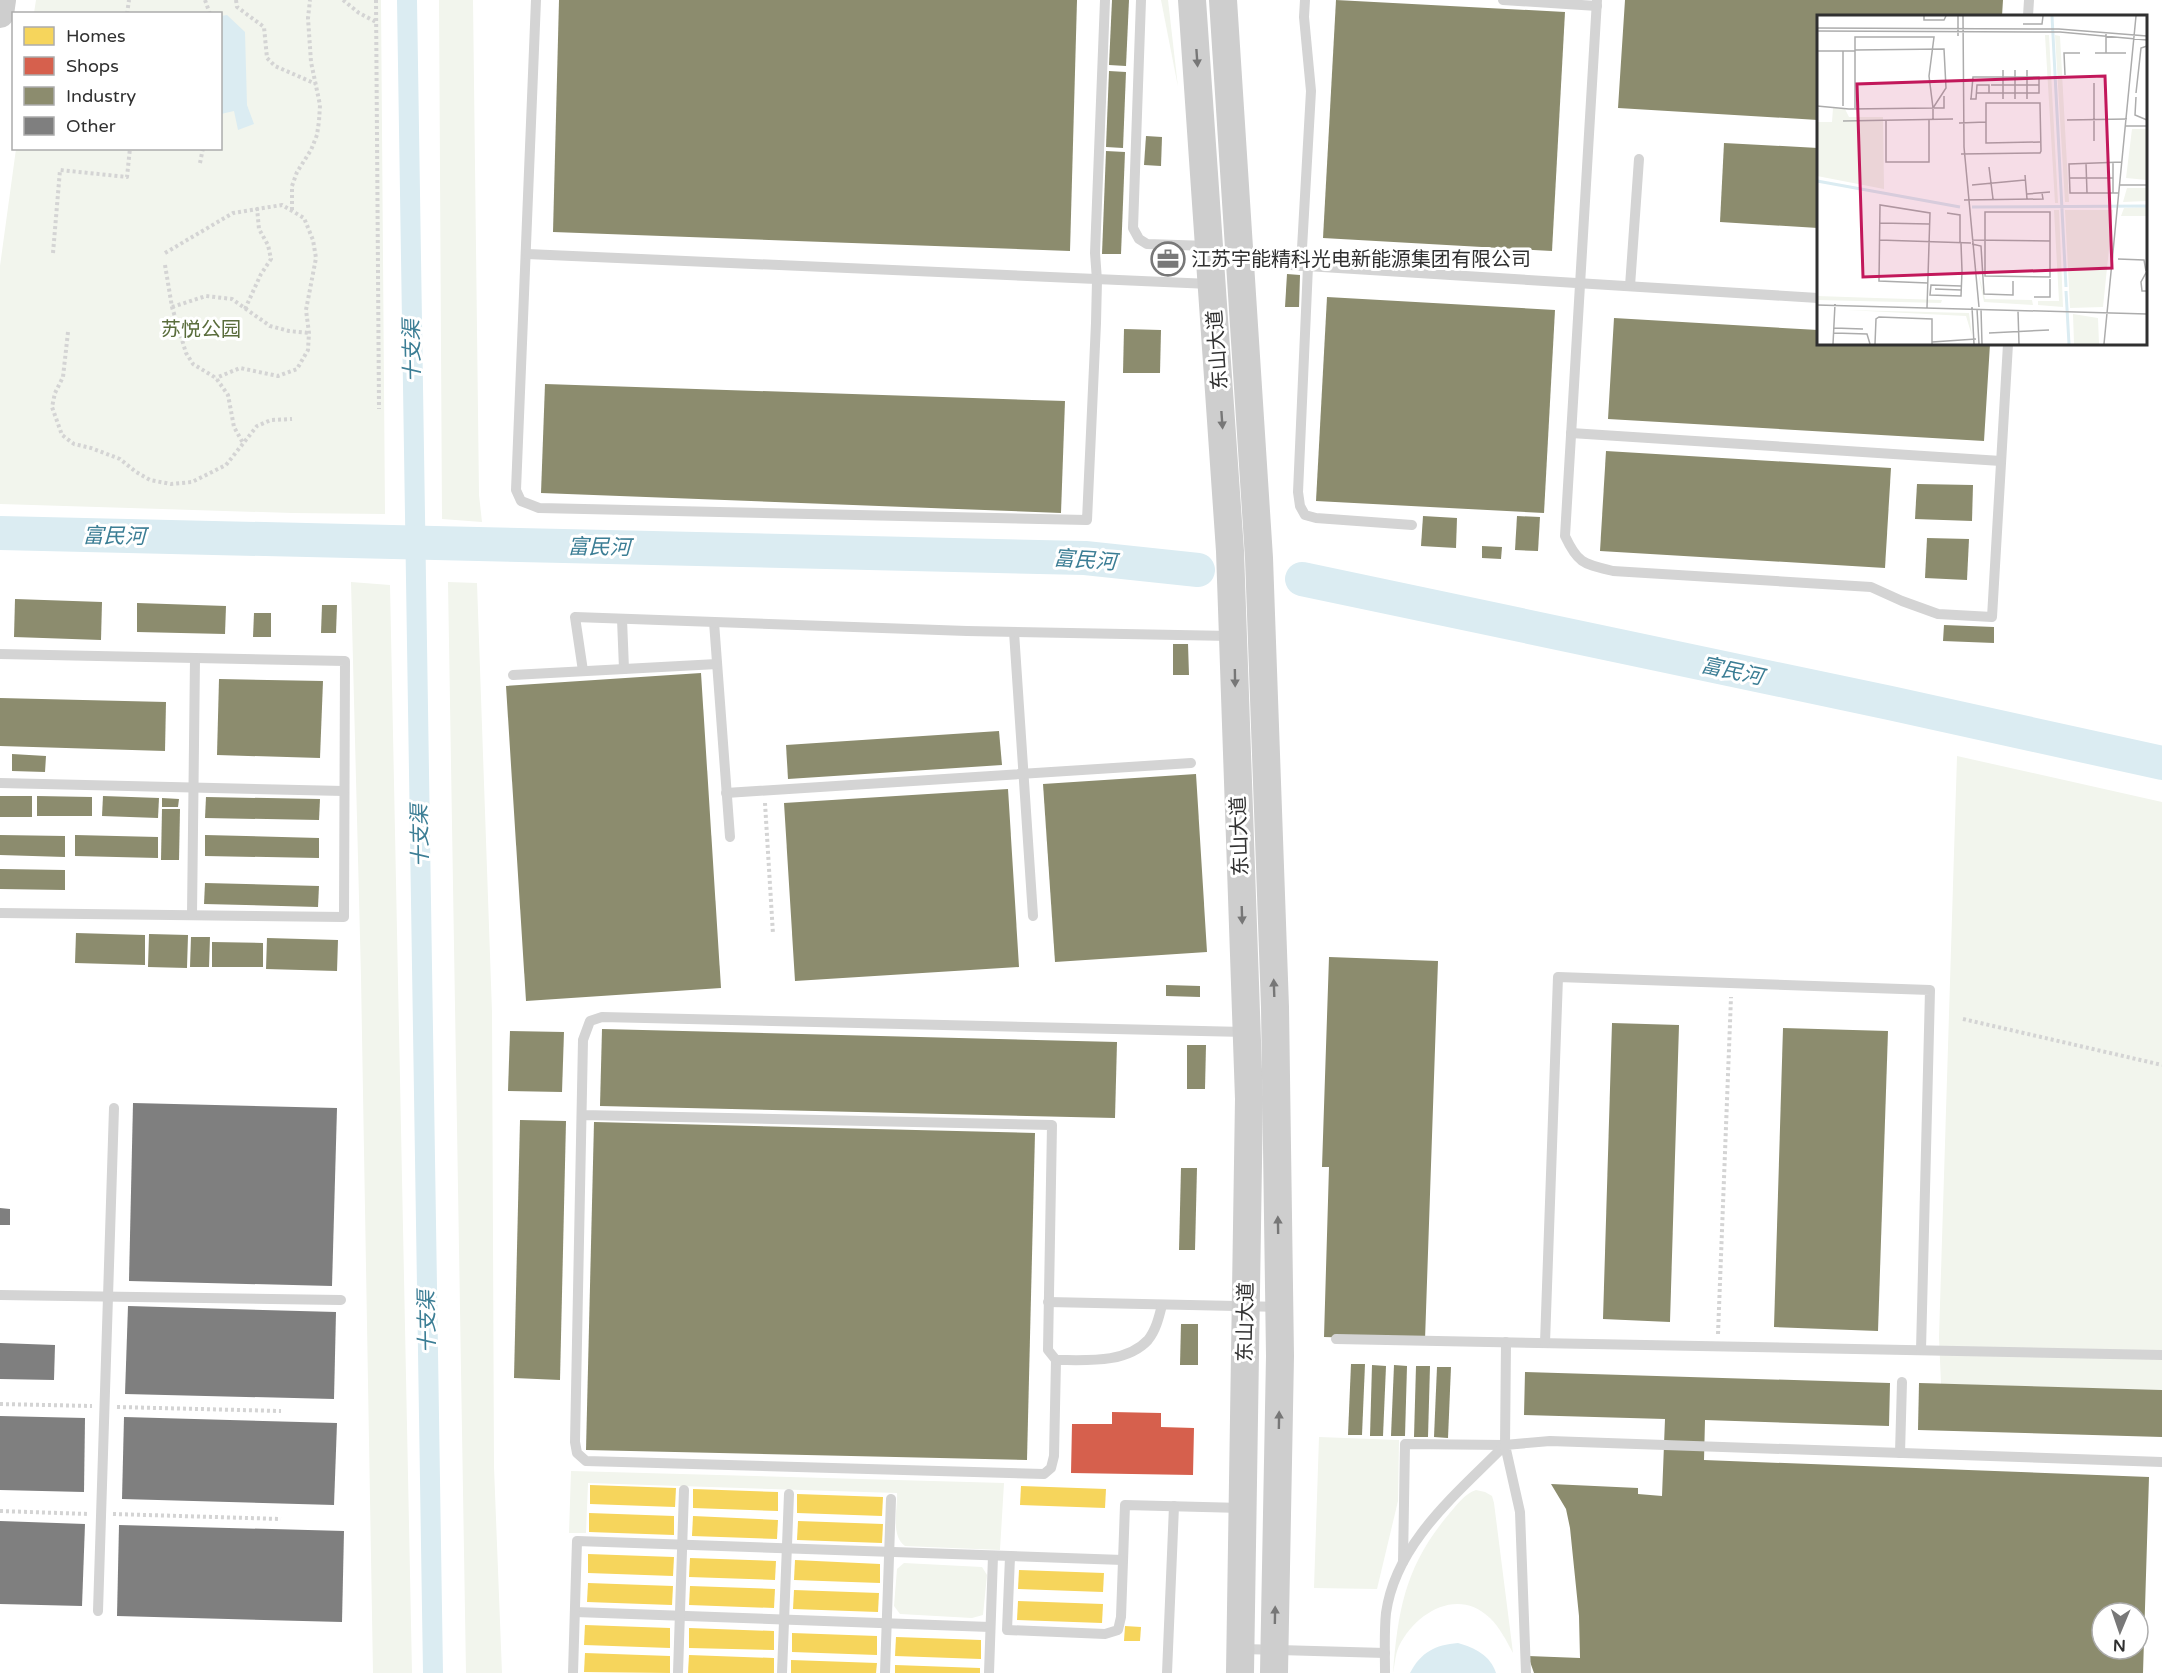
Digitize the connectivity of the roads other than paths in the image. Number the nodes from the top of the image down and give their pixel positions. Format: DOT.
graph roads {
  1 [pos="2,0"];
  2 [pos="536,0"];
  3 [pos="1106,0"];
  4 [pos="1141,0"];
  5 [pos="1192,0"];
  6 [pos="1223,0"];
  7 [pos="1305,0"];
  8 [pos="1503,0"];
  9 [pos="2029,0"];
  10 [pos="1597,3"];
  11 [pos="0,14"];
  12 [pos="2028,15"];
  13 [pos="1639,159"];
  14 [pos="526,254"];
  15 [pos="1221,262"];
  16 [pos="1304,266"];
  17 [pos="1097,280"];
  18 [pos="1580,283"];
  19 [pos="1630,286"];
  20 [pos="1817,298"];
  21 [pos="2008,345"];
  22 [pos="1571,433"];
  23 [pos="2001,461"];
  24 [pos="1412,525"];
  25 [pos="622,619"];
  26 [pos="714,622"];
  27 [pos="1014,632"];
  28 [pos="1248,636"];
  29 [pos="0,654"];
  30 [pos="195,658"];
  31 [pos="717,664"];
  32 [pos="624,669"];
  33 [pos="583,671"];
  34 [pos="513,675"];
  35 [pos="1191,763"];
  36 [pos="1023,774"];
  37 [pos="0,783"];
  38 [pos="193,788"];
  39 [pos="344,791"];
  40 [pos="726,793"];
  41 [pos="730,837"];
  42 [pos="0,913"];
  43 [pos="192,915"];
  44 [pos="1033,916"];
  45 [pos="1261,1032"];
  46 [pos="114,1108"];
  47 [pos="582,1115"];
  48 [pos="0,1295"];
  49 [pos="108,1296"];
  50 [pos="341,1300"];
  51 [pos="1048,1302"];
  52 [pos="1162,1305"];
  53 [pos="1245,1307"];
  54 [pos="1279,1307"];
  55 [pos="1336,1339"];
  56 [pos="1506,1342"];
  57 [pos="1545,1343"];
  58 [pos="1921,1350"];
  59 [pos="2162,1355"];
  60 [pos="1056,1360"];
  61 [pos="1902,1382"];
  62 [pos="1505,1445"];
  63 [pos="1900,1453"];
  64 [pos="2162,1462"];
  65 [pos="684,1490"];
  66 [pos="789,1494"];
  67 [pos="891,1500"];
  68 [pos="1174,1506"];
  69 [pos="1243,1508"];
  70 [pos="682,1545"];
  71 [pos="787,1549"];
  72 [pos="889,1552"];
  73 [pos="993,1556"];
  74 [pos="1010,1557"];
  75 [pos="1123,1560"];
  76 [pos="1403,1562"];
  77 [pos="98,1611"];
  78 [pos="575,1612"];
  79 [pos="680,1616"];
  80 [pos="784,1620"];
  81 [pos="887,1623"];
  82 [pos="990,1627"];
  83 [pos="1385,1653"];
  84 [pos="1240,1661"];
  85 [pos="1274,1661"];
  86 [pos="573,1673"];
  87 [pos="678,1673"];
  88 [pos="782,1673"];
  89 [pos="885,1673"];
  90 [pos="988,1673"];
  91 [pos="1167,1673"];
  92 [pos="1385,1673"];
  93 [pos="1526,1673"];
  1 -- 11 [label="main road"];
  2 -- 14 [label="lane"];
  3 -- 17 [label="lane"];
  4 -- 15 [label="lane"];
  5 -- 15 [label="main road, 东山大道, one-way"];
  6 -- 15 [label="main road, 东山大道"];
  7 -- 16 [label="lane"];
  8 -- 10 [label="lane"];
  9 -- 12 [label="lane"];
  10 -- 18 [label="lane"];
  13 -- 19 [label="lane"];
  14 -- 17 [label="lane"];
  14 -- 17 [label="lane"];
  15 -- 16 [label="lane"];
  15 -- 17 [label="lane"];
  15 -- 28 [label="main road, 东山大道"];
  16 -- 18 [label="lane"];
  16 -- 24 [label="lane"];
  18 -- 19 [label="lane"];
  18 -- 22 [label="lane"];
  19 -- 20 [label="lane"];
  21 -- 23 [label="lane"];
  22 -- 23 [label="lane"];
  22 -- 23 [label="lane"];
  25 -- 26 [label="lane"];
  25 -- 32 [label="lane"];
  25 -- 33 [label="lane"];
  26 -- 27 [label="lane"];
  26 -- 31 [label="lane"];
  27 -- 28 [label="lane"];
  27 -- 36 [label="lane"];
  28 -- 45 [label="main road, 东山大道"];
  29 -- 30 [label="lane"];
  30 -- 38 [label="lane"];
  30 -- 39 [label="lane"];
  31 -- 32 [label="lane"];
  31 -- 40 [label="lane"];
  32 -- 33 [label="lane"];
  33 -- 34 [label="lane"];
  35 -- 36 [label="lane"];
  36 -- 40 [label="lane"];
  36 -- 44 [label="lane"];
  37 -- 38 [label="lane"];
  38 -- 39 [label="lane"];
  38 -- 43 [label="lane"];
  39 -- 43 [label="lane"];
  40 -- 41 [label="lane"];
  42 -- 43 [label="lane"];
  45 -- 47 [label="lane"];
  45 -- 53 [label="main road, 东山大道"];
  54 -- 45 [label="main road, 东山大道, one-way"];
  46 -- 49 [label="lane"];
  47 -- 51 [label="lane"];
  47 -- 60 [label="lane"];
  48 -- 49 [label="lane"];
  49 -- 50 [label="lane"];
  49 -- 77 [label="lane"];
  51 -- 52 [label="lane"];
  51 -- 60 [label="lane"];
  52 -- 53 [label="lane"];
  52 -- 60 [label="lane"];
  53 -- 54 [label="lane"];
  53 -- 69 [label="main road, 东山大道"];
  85 -- 54 [label="main road, 东山大道, one-way"];
  55 -- 56 [label="lane"];
  56 -- 57 [label="lane"];
  56 -- 62 [label="lane"];
  57 -- 58 [label="lane"];
  57 -- 58 [label="lane"];
  58 -- 59 [label="lane"];
  61 -- 63 [label="lane"];
  62 -- 63 [label="lane"];
  62 -- 76 [label="lane"];
  62 -- 76 [label="lane"];
  62 -- 93 [label="lane"];
  63 -- 64 [label="lane"];
  65 -- 70 [label="lane"];
  66 -- 71 [label="lane"];
  67 -- 72 [label="lane"];
  68 -- 69 [label="lane"];
  68 -- 75 [label="lane"];
  68 -- 91 [label="lane"];
  69 -- 84 [label="main road, 东山大道"];
  70 -- 71 [label="lane"];
  70 -- 78 [label="lane"];
  70 -- 79 [label="lane"];
  71 -- 72 [label="lane"];
  71 -- 80 [label="lane"];
  72 -- 73 [label="lane"];
  72 -- 81 [label="lane"];
  73 -- 74 [label="lane"];
  73 -- 82 [label="lane"];
  74 -- 75 [label="lane"];
  74 -- 75 [label="lane"];
  76 -- 83 [label="lane"];
  78 -- 79 [label="lane"];
  78 -- 86 [label="lane"];
  79 -- 80 [label="lane"];
  79 -- 87 [label="lane"];
  80 -- 81 [label="lane"];
  80 -- 88 [label="lane"];
  81 -- 82 [label="lane"];
  81 -- 89 [label="lane"];
  82 -- 90 [label="lane"];
  83 -- 85 [label="lane"];
  83 -- 92 [label="lane"];
  84 -- 85 [label="lane"];
}
